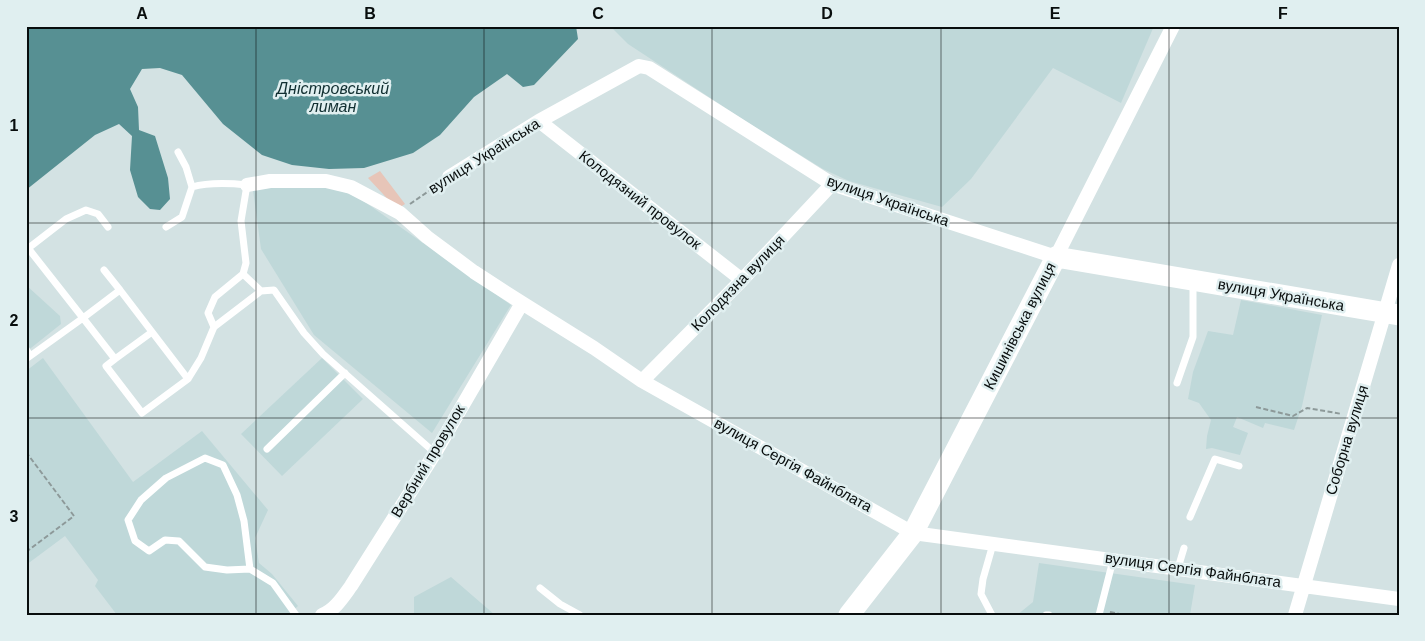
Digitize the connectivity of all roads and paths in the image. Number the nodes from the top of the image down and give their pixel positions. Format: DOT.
graph roads {
  1 [pos="1173,26"];
  2 [pos="539,121"];
  3 [pos="178,152"];
  4 [pos="449,177"];
  5 [pos="832,184"];
  6 [pos="247,185"];
  7 [pos="192,188"];
  8 [pos="409,205"];
  9 [pos="108,227"];
  10 [pos="166,227"];
  11 [pos="27,249"];
  12 [pos="1056,257"];
  13 [pos="1399,266"];
  14 [pos="104,270"];
  15 [pos="243,274"];
  16 [pos="742,280"];
  17 [pos="1193,280"];
  18 [pos="120,290"];
  19 [pos="261,291"];
  20 [pos="522,304"];
  21 [pos="1392,314"];
  22 [pos="83,318"];
  23 [pos="214,327"];
  24 [pos="152,332"];
  25 [pos="28,355"];
  26 [pos="115,359"];
  27 [pos="345,373"];
  28 [pos="188,379"];
  29 [pos="642,381"];
  30 [pos="1177,383"];
  31 [pos="1256,407"];
  32 [pos="1354,417"];
  33 [pos="267,449"];
  34 [pos="26,452"];
  35 [pos="435,453"];
  36 [pos="1239,466"];
  37 [pos="1190,517"];
  38 [pos="914,533"];
  39 [pos="992,544"];
  40 [pos="1184,548"];
  41 [pos="26,552"];
  42 [pos="1113,560"];
  43 [pos="1178,568"];
  44 [pos="250,569"];
  45 [pos="1304,585"];
  46 [pos="540,588"];
  47 [pos="1399,599"];
  48 [pos="573,613"];
  49 [pos="1100,613"];
  50 [pos="324,614"];
  51 [pos="296,615"];
  52 [pos="580,615"];
  53 [pos="849,615"];
  54 [pos="992,615"];
  55 [pos="1124,615"];
  56 [pos="1295,615"];
  1 -- 12 [label="street, Кишинівська вулиця"];
  2 -- 4 [label="street, вулиця Українська"];
  2 -- 5 [label="street, вулиця Українська"];
  2 -- 16 [label="street, Колодязний провулок"];
  3 -- 7 [label="lane"];
  4 -- 8 [label="path, вулиця Українська"];
  5 -- 12 [label="street, вулиця Українська"];
  5 -- 16 [label="street, Колодязна вулиця"];
  6 -- 7 [label="lane"];
  6 -- 15 [label="lane"];
  6 -- 20 [label="street, вулиця Сергія Файнблата"];
  7 -- 10 [label="lane"];
  9 -- 11 [label="lane"];
  11 -- 22 [label="lane"];
  12 -- 17 [label="main road, вулиця Українська"];
  12 -- 38 [label="main road, Кишинівська вулиця"];
  13 -- 21 [label="street, Соборна вулиця"];
  14 -- 18 [label="lane"];
  15 -- 19 [label="lane"];
  15 -- 23 [label="lane"];
  16 -- 29 [label="street, Колодязна вулиця"];
  17 -- 21 [label="main road, вулиця Українська"];
  17 -- 30 [label="lane"];
  18 -- 22 [label="lane"];
  18 -- 24 [label="lane"];
  19 -- 23 [label="lane"];
  19 -- 27 [label="lane"];
  20 -- 29 [label="street, вулиця Сергія Файнблата"];
  20 -- 35 [label="street, Вербний провулок"];
  21 -- 32 [label="street, Соборна вулиця"];
  22 -- 25 [label="lane"];
  22 -- 26 [label="lane"];
  23 -- 28 [label="lane"];
  24 -- 26 [label="lane"];
  24 -- 28 [label="lane"];
  26 -- 28 [label="lane"];
  27 -- 33 [label="lane"];
  27 -- 35 [label="lane"];
  29 -- 38 [label="street, вулиця Сергія Файнблата"];
  31 -- 32 [label="path"];
  32 -- 45 [label="street, Соборна вулиця"];
  34 -- 41 [label="path"];
  35 -- 50 [label="street, Вербний провулок"];
  36 -- 37 [label="lane"];
  38 -- 39 [label="street, вулиця Сергія Файнблата"];
  38 -- 53 [label="main road, Кишинівська вулиця"];
  39 -- 42 [label="street, вулиця Сергія Файнблата"];
  39 -- 54 [label="lane"];
  40 -- 43 [label="lane"];
  42 -- 43 [label="street, вулиця Сергія Файнблата"];
  42 -- 49 [label="lane"];
  43 -- 45 [label="street, вулиця Сергія Файнблата"];
  44 -- 44 [label="lane"];
  44 -- 51 [label="lane"];
  45 -- 47 [label="street, вулиця Сергія Файнблата"];
  45 -- 56 [label="street, Соборна вулиця"];
  46 -- 48 [label="lane"];
  48 -- 52 [label="lane"];
  49 -- 55 [label="path"];
}
